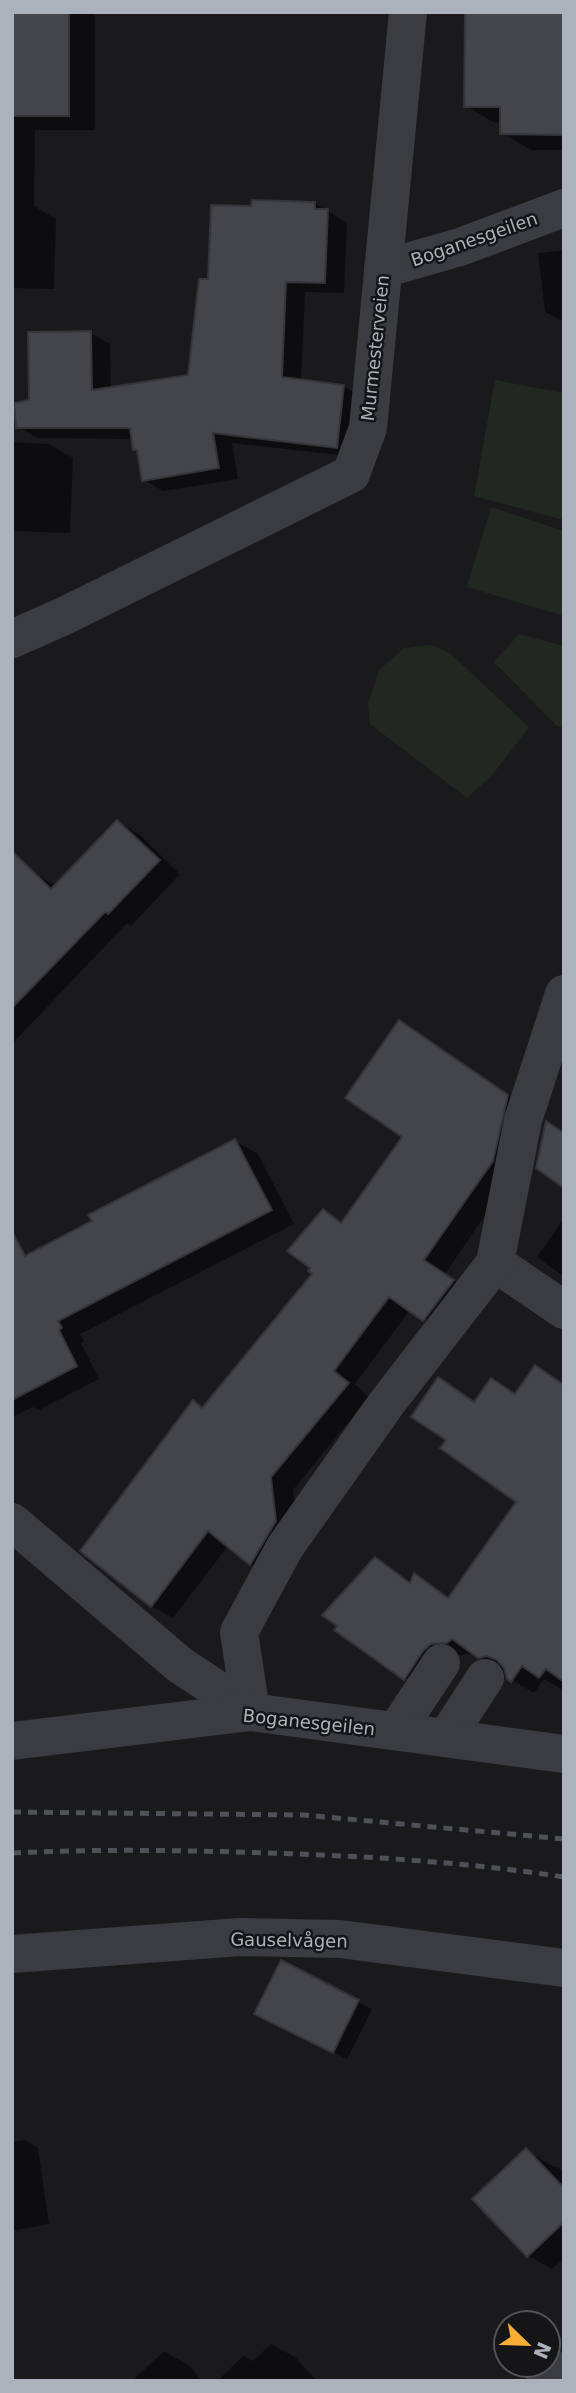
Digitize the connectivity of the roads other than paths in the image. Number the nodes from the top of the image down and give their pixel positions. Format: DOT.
graph roads {
  1 [pos="408,12"];
  2 [pos="564,208"];
  3 [pos="383,269"];
  4 [pos="12,639"];
  5 [pos="564,994"];
  6 [pos="495,1263"];
  7 [pos="564,1310"];
  8 [pos="12,1522"];
  9 [pos="441,1663"];
  10 [pos="485,1678"];
  11 [pos="251,1712"];
  12 [pos="396,1731"];
  13 [pos="446,1738"];
  14 [pos="12,1741"];
  15 [pos="564,1754"];
  16 [pos="12,1954"];
  17 [pos="564,1968"];
  18 [pos="564,2371"];
  19 [pos="545,2381"];
  1 -- 3 [label="street, Murmesterveien"];
  2 -- 3 [label="street, Boganesgeilen"];
  3 -- 4 [label="street, Murmesterveien"];
  5 -- 6 [label="street"];
  6 -- 7 [label="street"];
  6 -- 11 [label="street"];
  8 -- 11 [label="street"];
  9 -- 12 [label="street"];
  10 -- 13 [label="street"];
  11 -- 12 [label="street, Boganesgeilen"];
  11 -- 14 [label="street, Boganesgeilen"];
  12 -- 13 [label="street, Boganesgeilen"];
  13 -- 15 [label="street, Boganesgeilen"];
  16 -- 17 [label="street, Gauselvågen"];
  18 -- 19 [label="street"];
}
